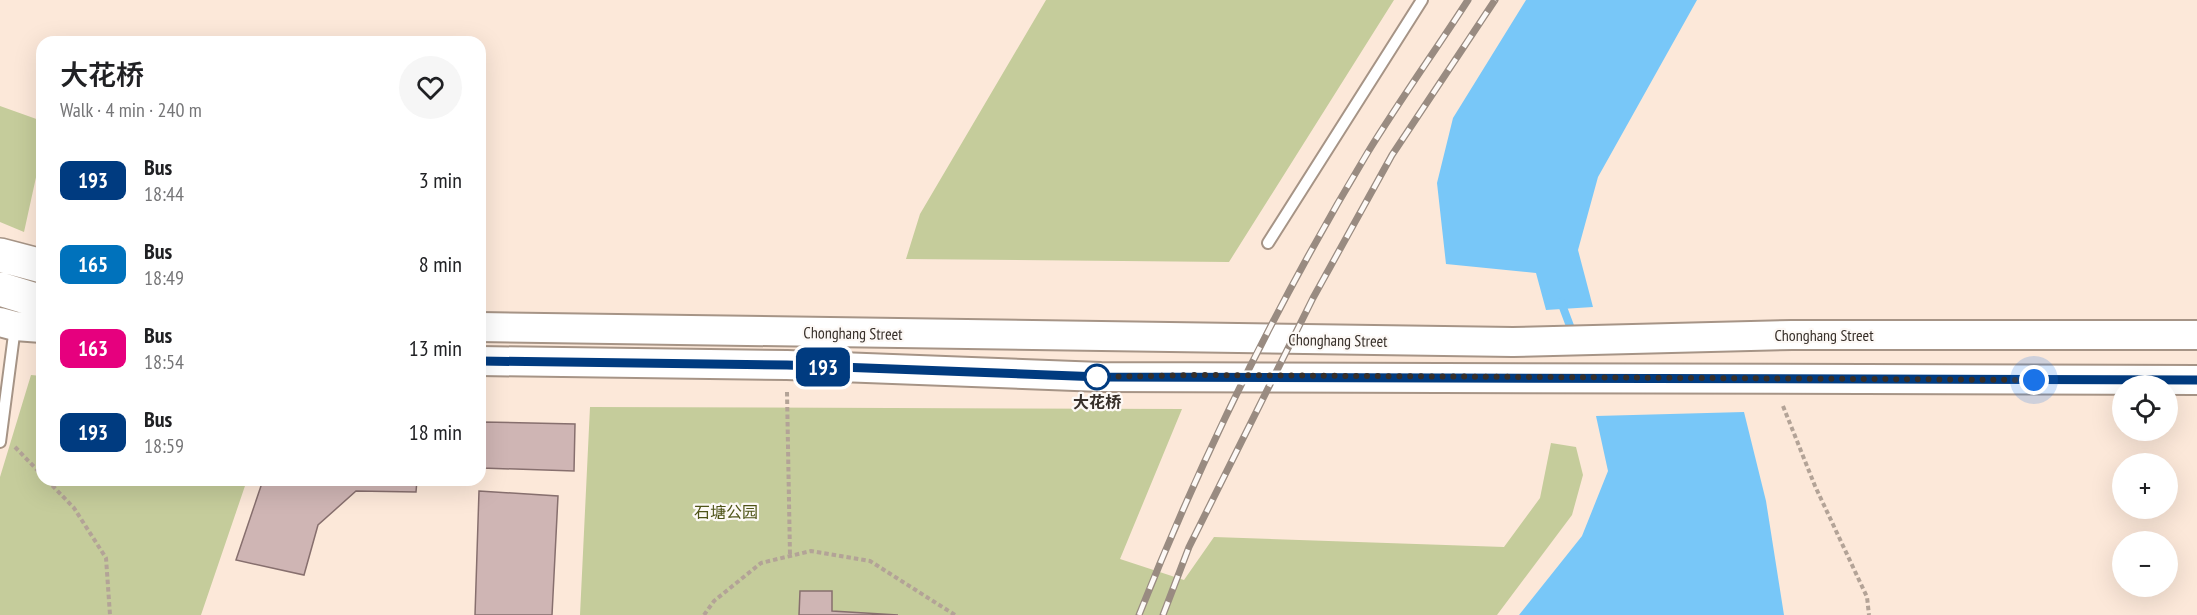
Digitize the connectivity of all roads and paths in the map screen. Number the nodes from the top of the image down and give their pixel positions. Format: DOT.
graph roads {
  1 [pos="1422,0"];
  2 [pos="0,242"];
  3 [pos="1268,243"];
  4 [pos="36,252"];
  5 [pos="0,255"];
  6 [pos="36,264"];
  7 [pos="0,289"];
  8 [pos="36,300"];
  9 [pos="19,326"];
  10 [pos="486,327"];
  11 [pos="2197,335"];
  12 [pos="486,361"];
  13 [pos="787,365"];
  14 [pos="1772,379"];
  15 [pos="2197,380"];
  16 [pos="1,438"];
  17 [pos="36,470"];
  18 [pos="53,486"];
  19 [pos="790,556"];
  20 [pos="110,615"];
  21 [pos="704,615"];
  22 [pos="955,615"];
  23 [pos="1869,615"];
  1 -- 3 [label="lane"];
  2 -- 4 [label="main road"];
  5 -- 6 [label="highway"];
  7 -- 8 [label="highway"];
  9 -- 16 [label="lane"];
  10 -- 11 [label="main road, Chonghang Street"];
  12 -- 13 [label="main road, Chonghang Street"];
  13 -- 14 [label="main road, Chonghang Street"];
  13 -- 19 [label="path"];
  14 -- 15 [label="main road, Chonghang Street"];
  14 -- 23 [label="path"];
  16 -- 17 [label="path"];
  18 -- 20 [label="path"];
  19 -- 21 [label="path"];
  19 -- 22 [label="path"];
}
